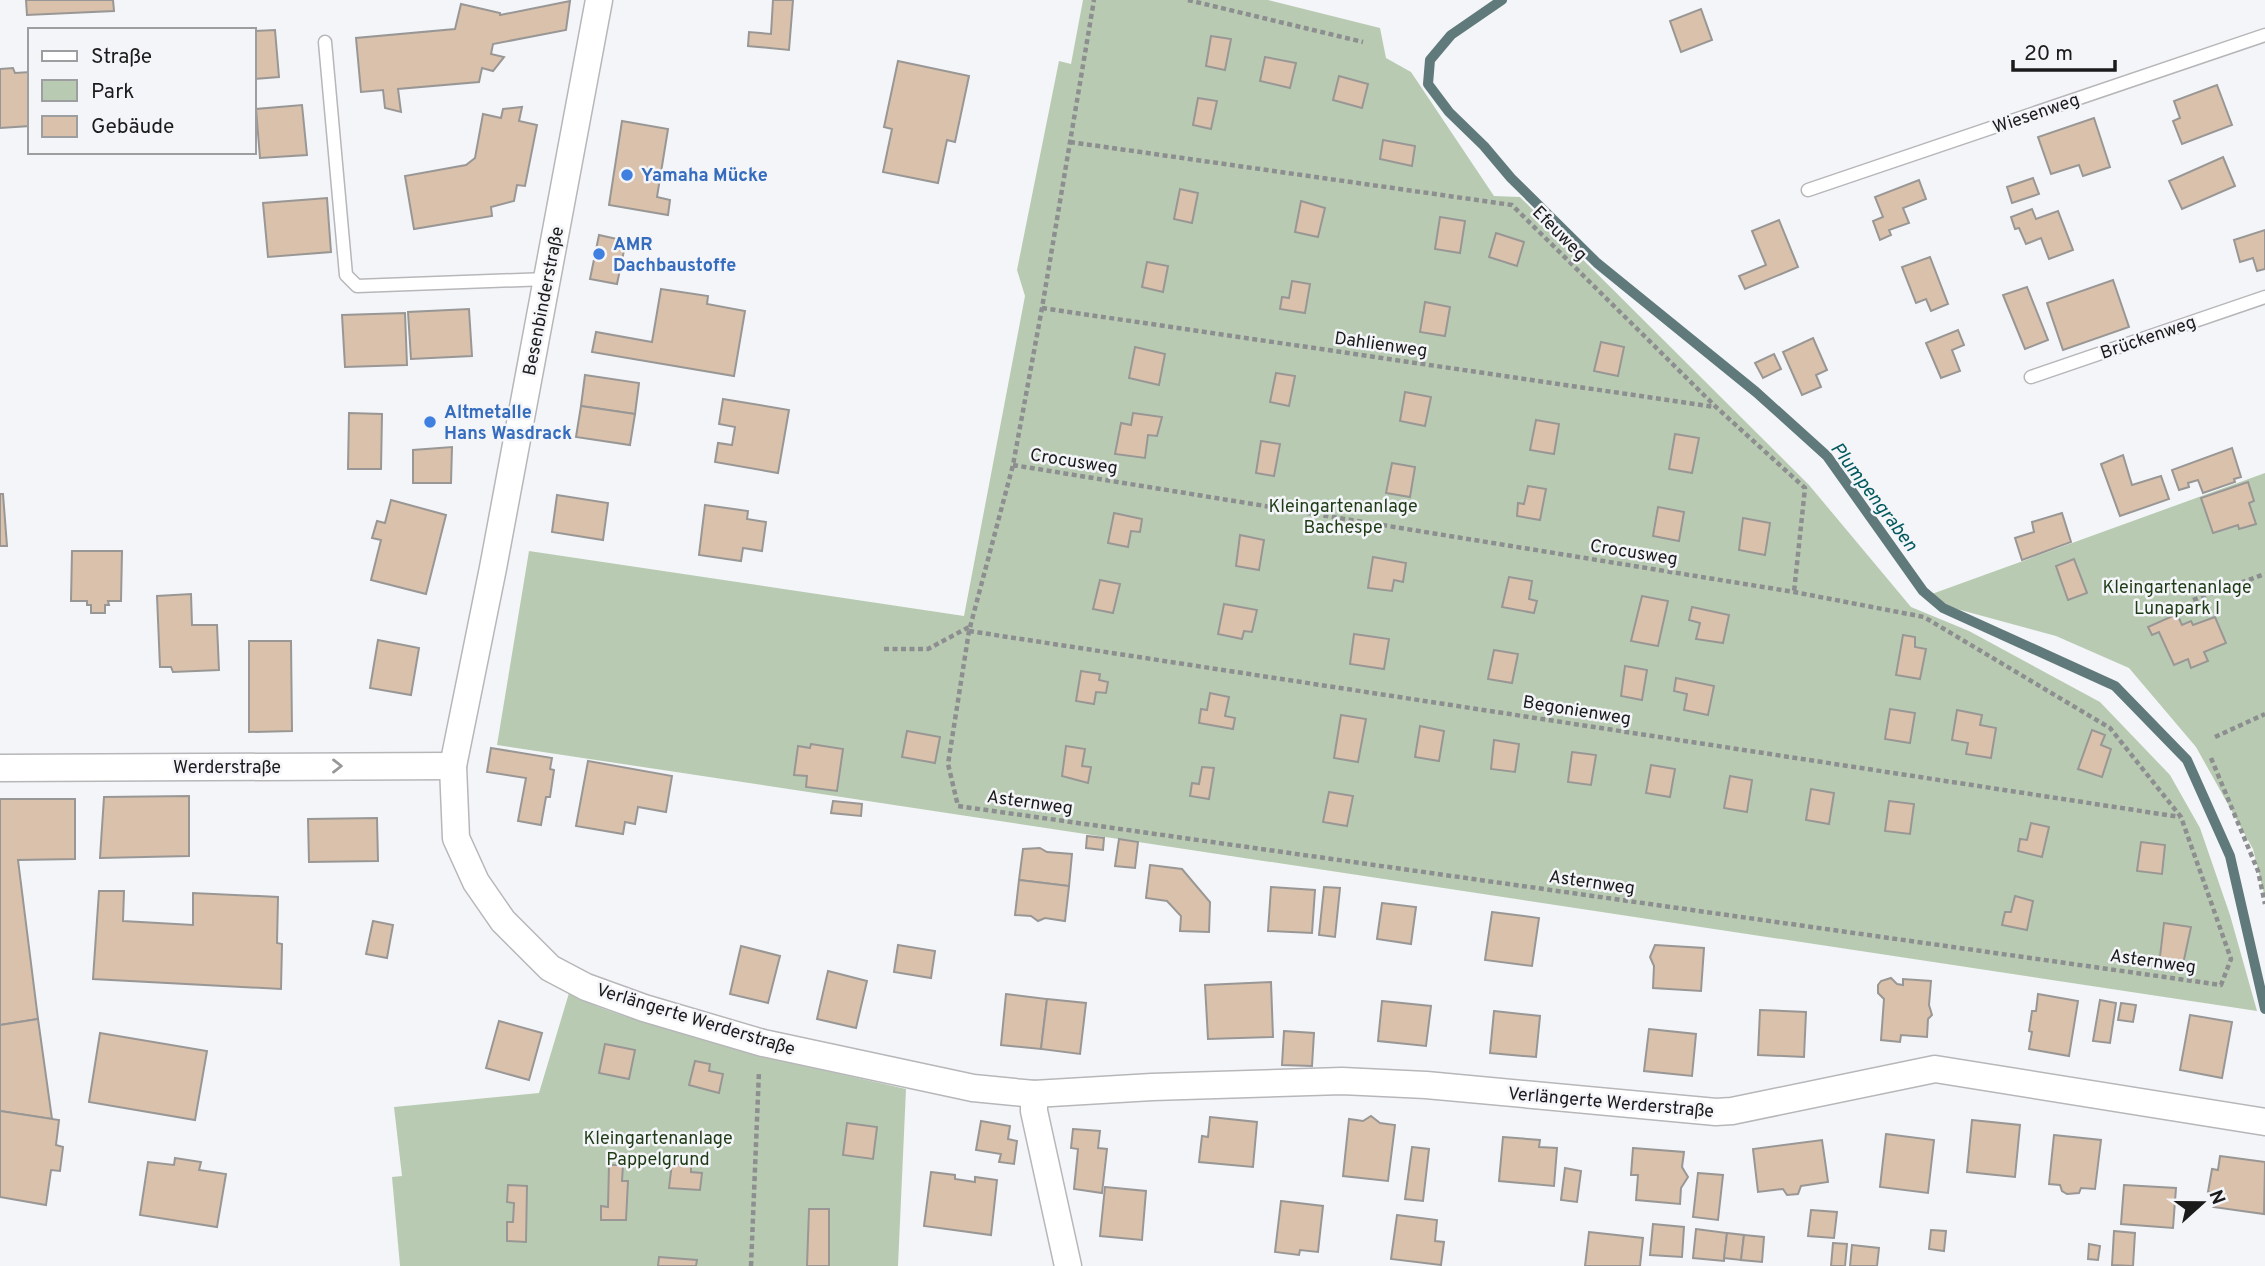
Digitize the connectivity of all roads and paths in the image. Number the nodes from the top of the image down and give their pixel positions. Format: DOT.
graph roads {
  1 [pos="599,0"];
  2 [pos="1094,0"];
  3 [pos="1188,0"];
  4 [pos="2265,35"];
  5 [pos="325,42"];
  6 [pos="1363,42"];
  7 [pos="1070,142"];
  8 [pos="1808,190"];
  9 [pos="547,279"];
  10 [pos="2265,297"];
  11 [pos="1042,308"];
  12 [pos="2031,377"];
  13 [pos="1716,407"];
  14 [pos="1013,465"];
  15 [pos="2265,574"];
  16 [pos="1794,592"];
  17 [pos="2193,600"];
  18 [pos="969,629"];
  19 [pos="884,649"];
  20 [pos="2265,714"];
  21 [pos="2215,737"];
  22 [pos="2211,758"];
  23 [pos="453,766"];
  24 [pos="0,768"];
  25 [pos="2181,817"];
  26 [pos="2265,904"];
  27 [pos="2221,985"];
  28 [pos="763,1043"];
  29 [pos="1034,1094"];
  30 [pos="2265,1122"];
  31 [pos="751,1266"];
  32 [pos="1069,1266"];
  1 -- 9 [label="street, Besenbinderstraße"];
  2 -- 7 [label="path"];
  3 -- 6 [label="path"];
  4 -- 8 [label="lane, Wiesenweg"];
  5 -- 9 [label="lane"];
  7 -- 11 [label="path"];
  7 -- 13 [label="path, Efeuweg"];
  9 -- 23 [label="street, Besenbinderstraße"];
  10 -- 12 [label="lane, Brückenweg"];
  11 -- 13 [label="path, Dahlienweg"];
  11 -- 14 [label="path"];
  13 -- 16 [label="path, Efeuweg"];
  14 -- 16 [label="path, Crocusweg"];
  14 -- 18 [label="path"];
  15 -- 17 [label="path"];
  16 -- 25 [label="path, Crocusweg"];
  18 -- 19 [label="path"];
  18 -- 25 [label="path, Begonienweg"];
  18 -- 27 [label="path, Asternweg"];
  20 -- 21 [label="path"];
  22 -- 26 [label="path"];
  24 -- 23 [label="street, Werderstraße, one-way"];
  23 -- 28 [label="street, Verlängerte Werderstraße"];
  25 -- 27 [label="path, Crocusweg"];
  28 -- 29 [label="street, Verlängerte Werderstraße"];
  28 -- 31 [label="path"];
  29 -- 30 [label="street, Verlängerte Werderstraße"];
  29 -- 32 [label="street"];
}
